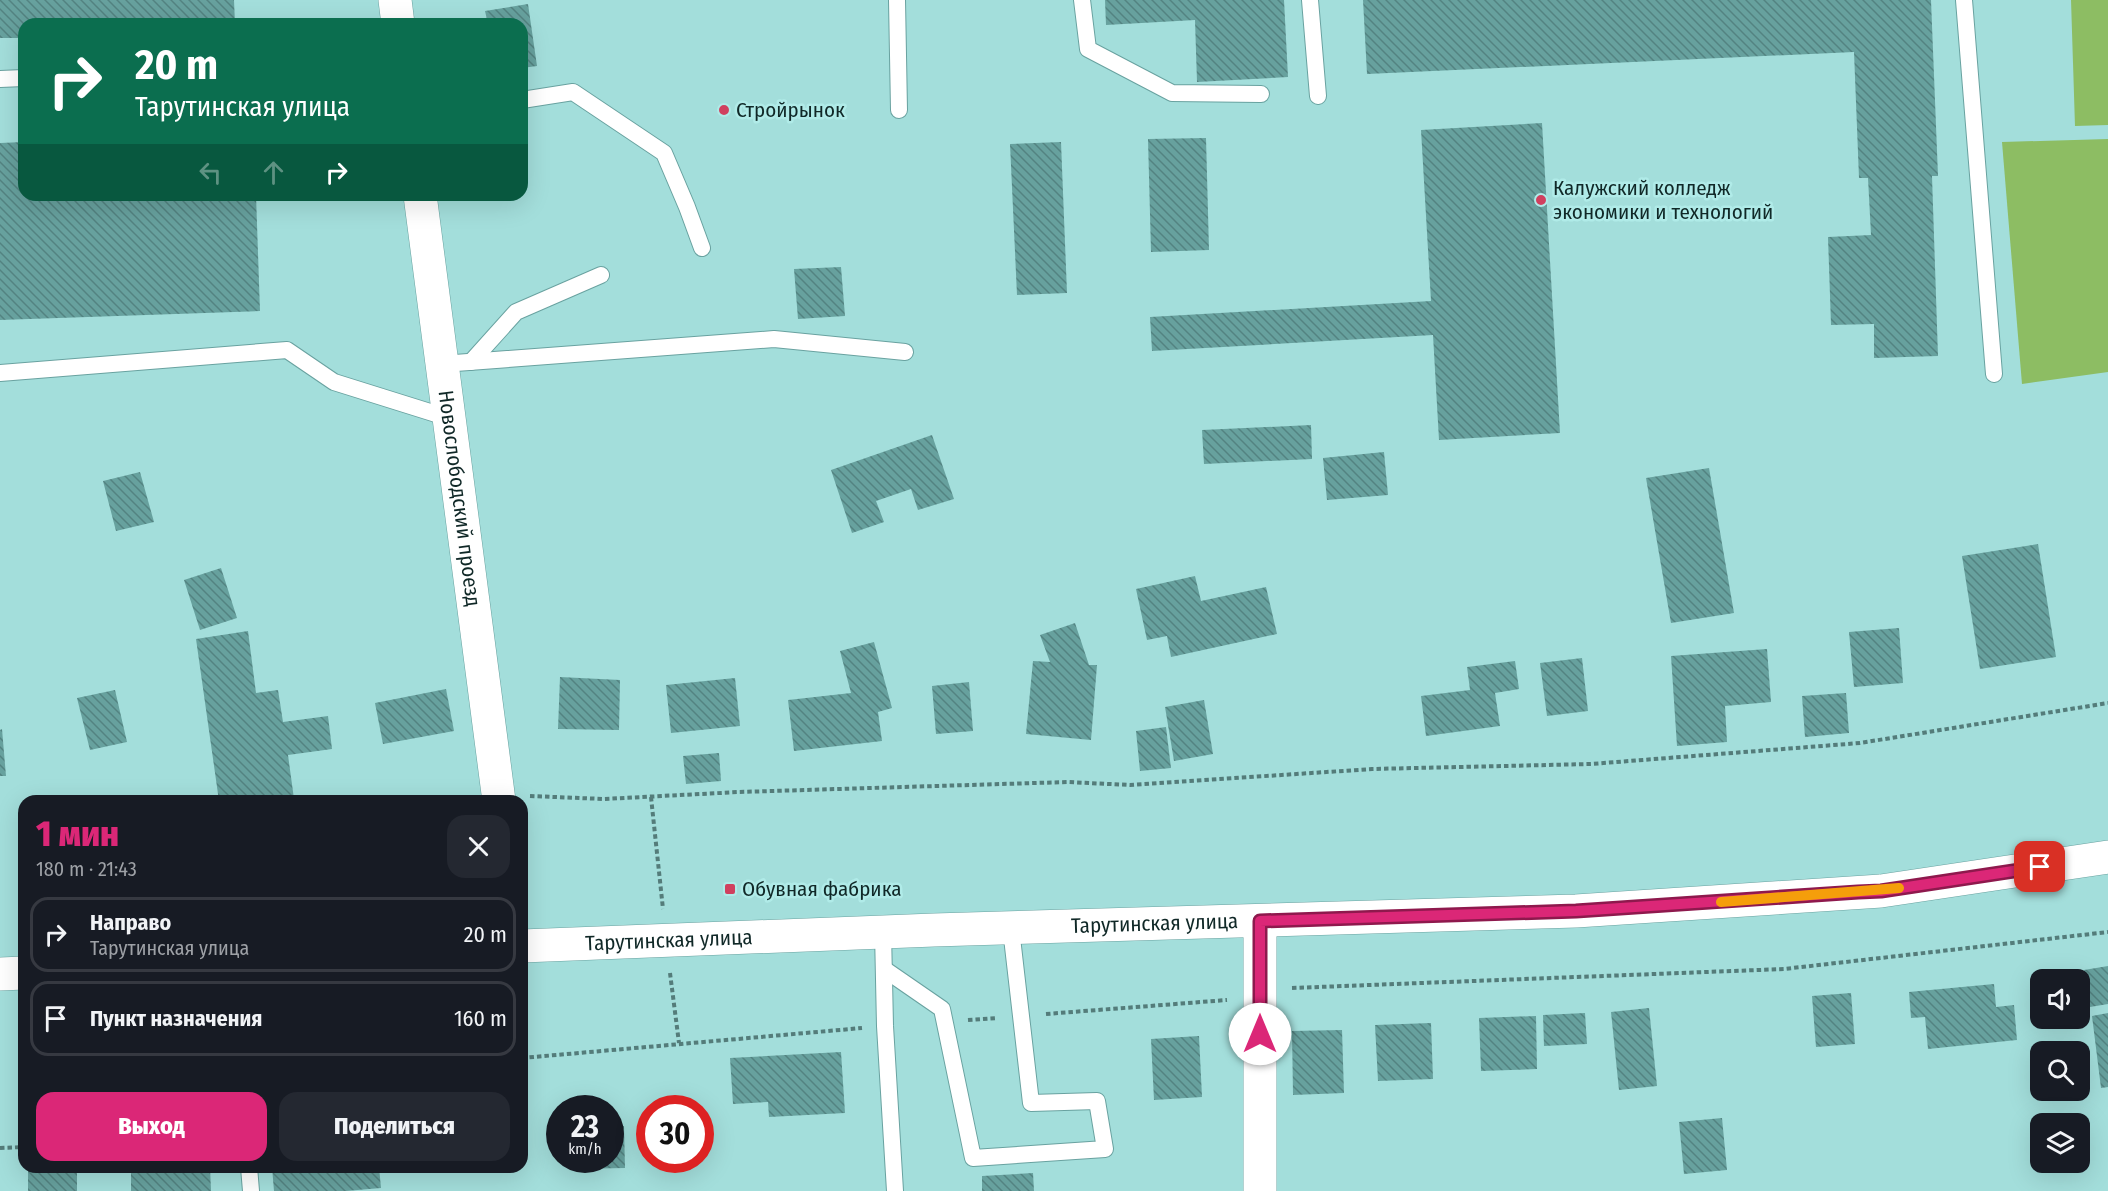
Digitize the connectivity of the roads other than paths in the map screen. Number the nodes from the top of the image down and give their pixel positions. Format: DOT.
graph roads {
  1 [pos="395,0"];
  2 [pos="897,0"];
  3 [pos="1082,0"];
  4 [pos="1310,0"];
  5 [pos="1964,0"];
  6 [pos="397,18"];
  7 [pos="18,78"];
  8 [pos="0,79"];
  9 [pos="1261,94"];
  10 [pos="1318,96"];
  11 [pos="528,99"];
  12 [pos="899,110"];
  13 [pos="421,201"];
  14 [pos="702,248"];
  15 [pos="601,275"];
  16 [pos="905,352"];
  17 [pos="456,363"];
  18 [pos="0,373"];
  19 [pos="1994,374"];
  20 [pos="448,418"];
  21 [pos="511,795"];
  22 [pos="2108,857"];
  23 [pos="1260,921"];
  24 [pos="1011,929"];
  25 [pos="882,932"];
  26 [pos="528,946"];
  27 [pos="884,969"];
  28 [pos="18,973"];
  29 [pos="0,974"];
  30 [pos="249,1173"];
  31 [pos="250,1191"];
  32 [pos="895,1191"];
  33 [pos="1260,1191"];
  1 -- 6 [label="main road"];
  2 -- 12 [label="lane"];
  3 -- 9 [label="lane"];
  4 -- 10 [label="lane"];
  5 -- 19 [label="lane"];
  7 -- 8 [label="lane"];
  11 -- 14 [label="lane"];
  13 -- 17 [label="main road, Новослободский проезд"];
  15 -- 17 [label="lane"];
  16 -- 17 [label="lane"];
  17 -- 20 [label="main road, Новослободский проезд"];
  18 -- 20 [label="lane"];
  20 -- 21 [label="main road, Новослободский проезд"];
  22 -- 23 [label="main road, Тарутинская улица"];
  23 -- 24 [label="main road, Тарутинская улица"];
  23 -- 33 [label="main road"];
  24 -- 25 [label="main road, Тарутинская улица"];
  24 -- 27 [label="lane"];
  25 -- 26 [label="main road, Тарутинская улица"];
  25 -- 27 [label="lane"];
  27 -- 32 [label="lane"];
  28 -- 29 [label="main road"];
  30 -- 31 [label="lane"];
}
